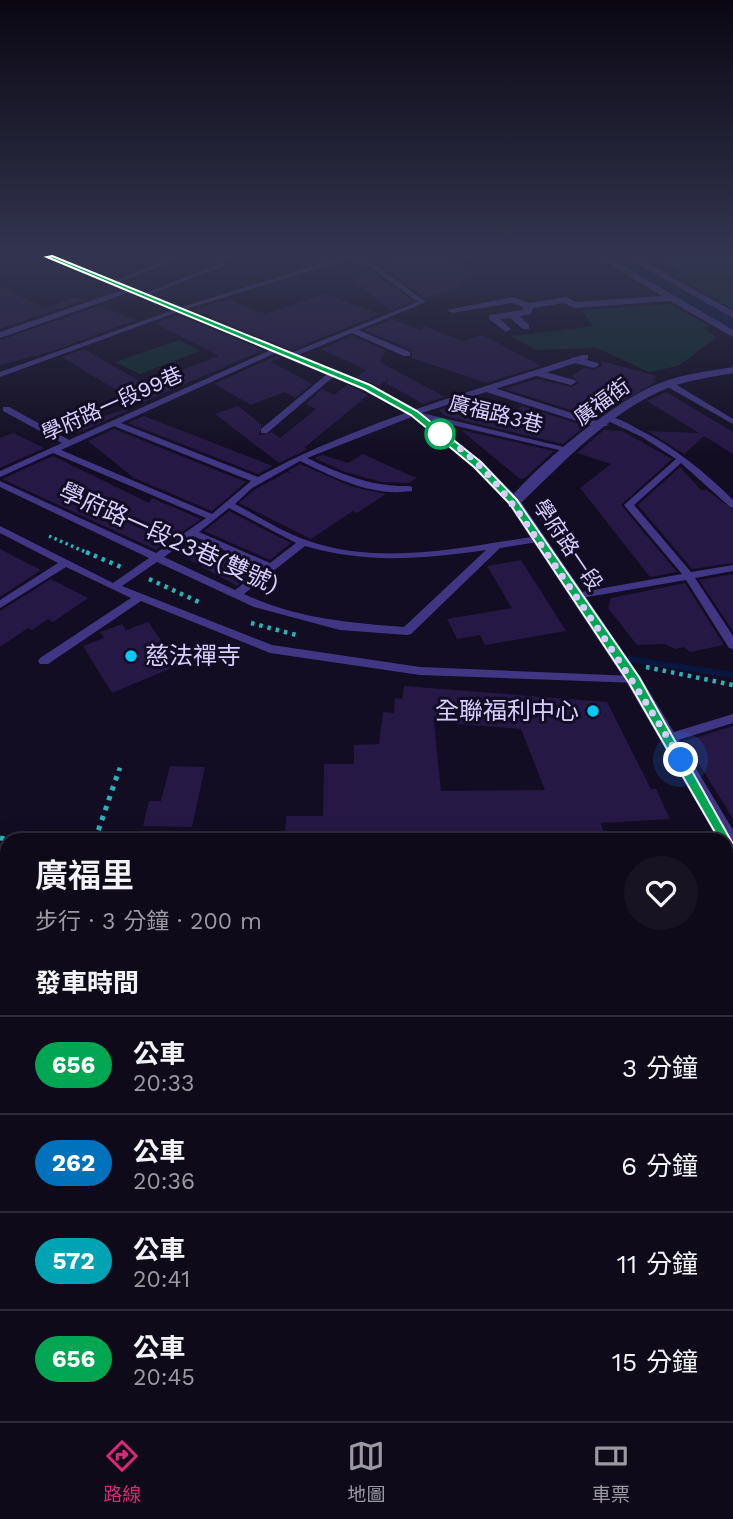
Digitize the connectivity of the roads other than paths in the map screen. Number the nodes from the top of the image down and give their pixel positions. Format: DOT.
graph roads {
  1 [pos="34,323"];
  2 [pos="142,323"];
  3 [pos="215,323"];
  4 [pos="372,323"];
  5 [pos="499,323"];
  6 [pos="522,323"];
  7 [pos="715,323"];
  8 [pos="526,327"];
  9 [pos="506,329"];
  10 [pos="354,331"];
  11 [pos="733,334"];
  12 [pos="0,335"];
  13 [pos="284,352"];
  14 [pos="407,354"];
  15 [pos="580,358"];
  16 [pos="594,365"];
  17 [pos="733,370"];
  18 [pos="335,372"];
  19 [pos="537,373"];
  20 [pos="0,375"];
  21 [pos="571,382"];
  22 [pos="669,384"];
  23 [pos="486,389"];
  24 [pos="6,410"];
  25 [pos="414,413"];
  26 [pos="607,422"];
  27 [pos="733,422"];
  28 [pos="114,423"];
  29 [pos="264,431"];
  30 [pos="68,443"];
  31 [pos="53,450"];
  32 [pos="569,451"];
  33 [pos="300,458"];
  34 [pos="682,458"];
  35 [pos="0,474"];
  36 [pos="259,481"];
  37 [pos="0,484"];
  38 [pos="409,489"];
  39 [pos="733,491"];
  40 [pos="722,493"];
  41 [pos="514,502"];
  42 [pos="230,505"];
  43 [pos="733,505"];
  44 [pos="213,518"];
  45 [pos="0,529"];
  46 [pos="191,532"];
  47 [pos="538,539"];
  48 [pos="303,542"];
  49 [pos="498,544"];
  50 [pos="154,558"];
  51 [pos="66,562"];
  52 [pos="271,567"];
  53 [pos="733,568"];
  54 [pos="689,576"];
  55 [pos="114,587"];
  56 [pos="236,595"];
  57 [pos="576,596"];
  58 [pos="140,597"];
  59 [pos="0,606"];
  60 [pos="733,645"];
  61 [pos="44,661"];
  62 [pos="634,680"];
  63 [pos="733,718"];
  64 [pos="668,738"];
  65 [pos="724,833"];
  1 -- 12 [label="street"];
  2 -- 20 [label="lane"];
  3 -- 13 [label="street, 學府路一段"];
  4 -- 10 [label="lane, 學府路一段99巷"];
  5 -- 9 [label="street"];
  6 -- 8 [label="street"];
  7 -- 11 [label="street"];
  10 -- 13 [label="lane, 學府路一段99巷"];
  10 -- 14 [label="lane"];
  13 -- 18 [label="street, 學府路一段"];
  13 -- 28 [label="lane, 學府路一段99巷"];
  15 -- 16 [label="street"];
  15 -- 19 [label="lane"];
  17 -- 22 [label="street, 廣福街"];
  18 -- 25 [label="street, 學府路一段"];
  18 -- 29 [label="lane"];
  19 -- 21 [label="street"];
  19 -- 23 [label="lane"];
  22 -- 26 [label="street, 廣福街"];
  22 -- 27 [label="lane"];
  23 -- 25 [label="lane"];
  23 -- 26 [label="street"];
  24 -- 30 [label="lane"];
  25 -- 32 [label="lane, 廣福路3巷"];
  25 -- 33 [label="lane"];
  25 -- 41 [label="street, 學府路一段"];
  26 -- 32 [label="street, 廣福街"];
  26 -- 34 [label="lane"];
  28 -- 30 [label="lane, 學府路一段99巷"];
  28 -- 36 [label="lane"];
  30 -- 31 [label="lane, 學府路一段99巷"];
  31 -- 35 [label="lane, 學府路一段99巷"];
  31 -- 44 [label="lane"];
  32 -- 41 [label="street, 廣福街"];
  33 -- 36 [label="lane"];
  33 -- 38 [label="lane"];
  34 -- 40 [label="lane"];
  34 -- 54 [label="lane"];
  36 -- 42 [label="lane"];
  37 -- 50 [label="lane, 學府路一段23巷(雙號)"];
  39 -- 40 [label="lane"];
  40 -- 43 [label="lane"];
  41 -- 47 [label="street, 學府路一段"];
  42 -- 44 [label="lane"];
  42 -- 48 [label="lane"];
  44 -- 46 [label="lane"];
  45 -- 51 [label="lane"];
  46 -- 50 [label="lane"];
  46 -- 52 [label="lane"];
  47 -- 49 [label="lane"];
  47 -- 57 [label="street, 學府路一段"];
  48 -- 49 [label="lane"];
  48 -- 52 [label="lane"];
  49 -- 56 [label="lane, 學府路一段23巷(雙號)"];
  50 -- 55 [label="lane"];
  50 -- 56 [label="lane, 學府路一段23巷(雙號)"];
  51 -- 55 [label="lane"];
  51 -- 59 [label="lane"];
  52 -- 56 [label="lane"];
  53 -- 54 [label="lane"];
  54 -- 57 [label="lane"];
  54 -- 60 [label="lane"];
  55 -- 58 [label="lane"];
  57 -- 62 [label="street, 學府路一段"];
  58 -- 61 [label="lane"];
  58 -- 62 [label="lane"];
  62 -- 64 [label="street, 學府路一段"];
  63 -- 64 [label="lane"];
  64 -- 65 [label="street, 學府路一段"];
}
